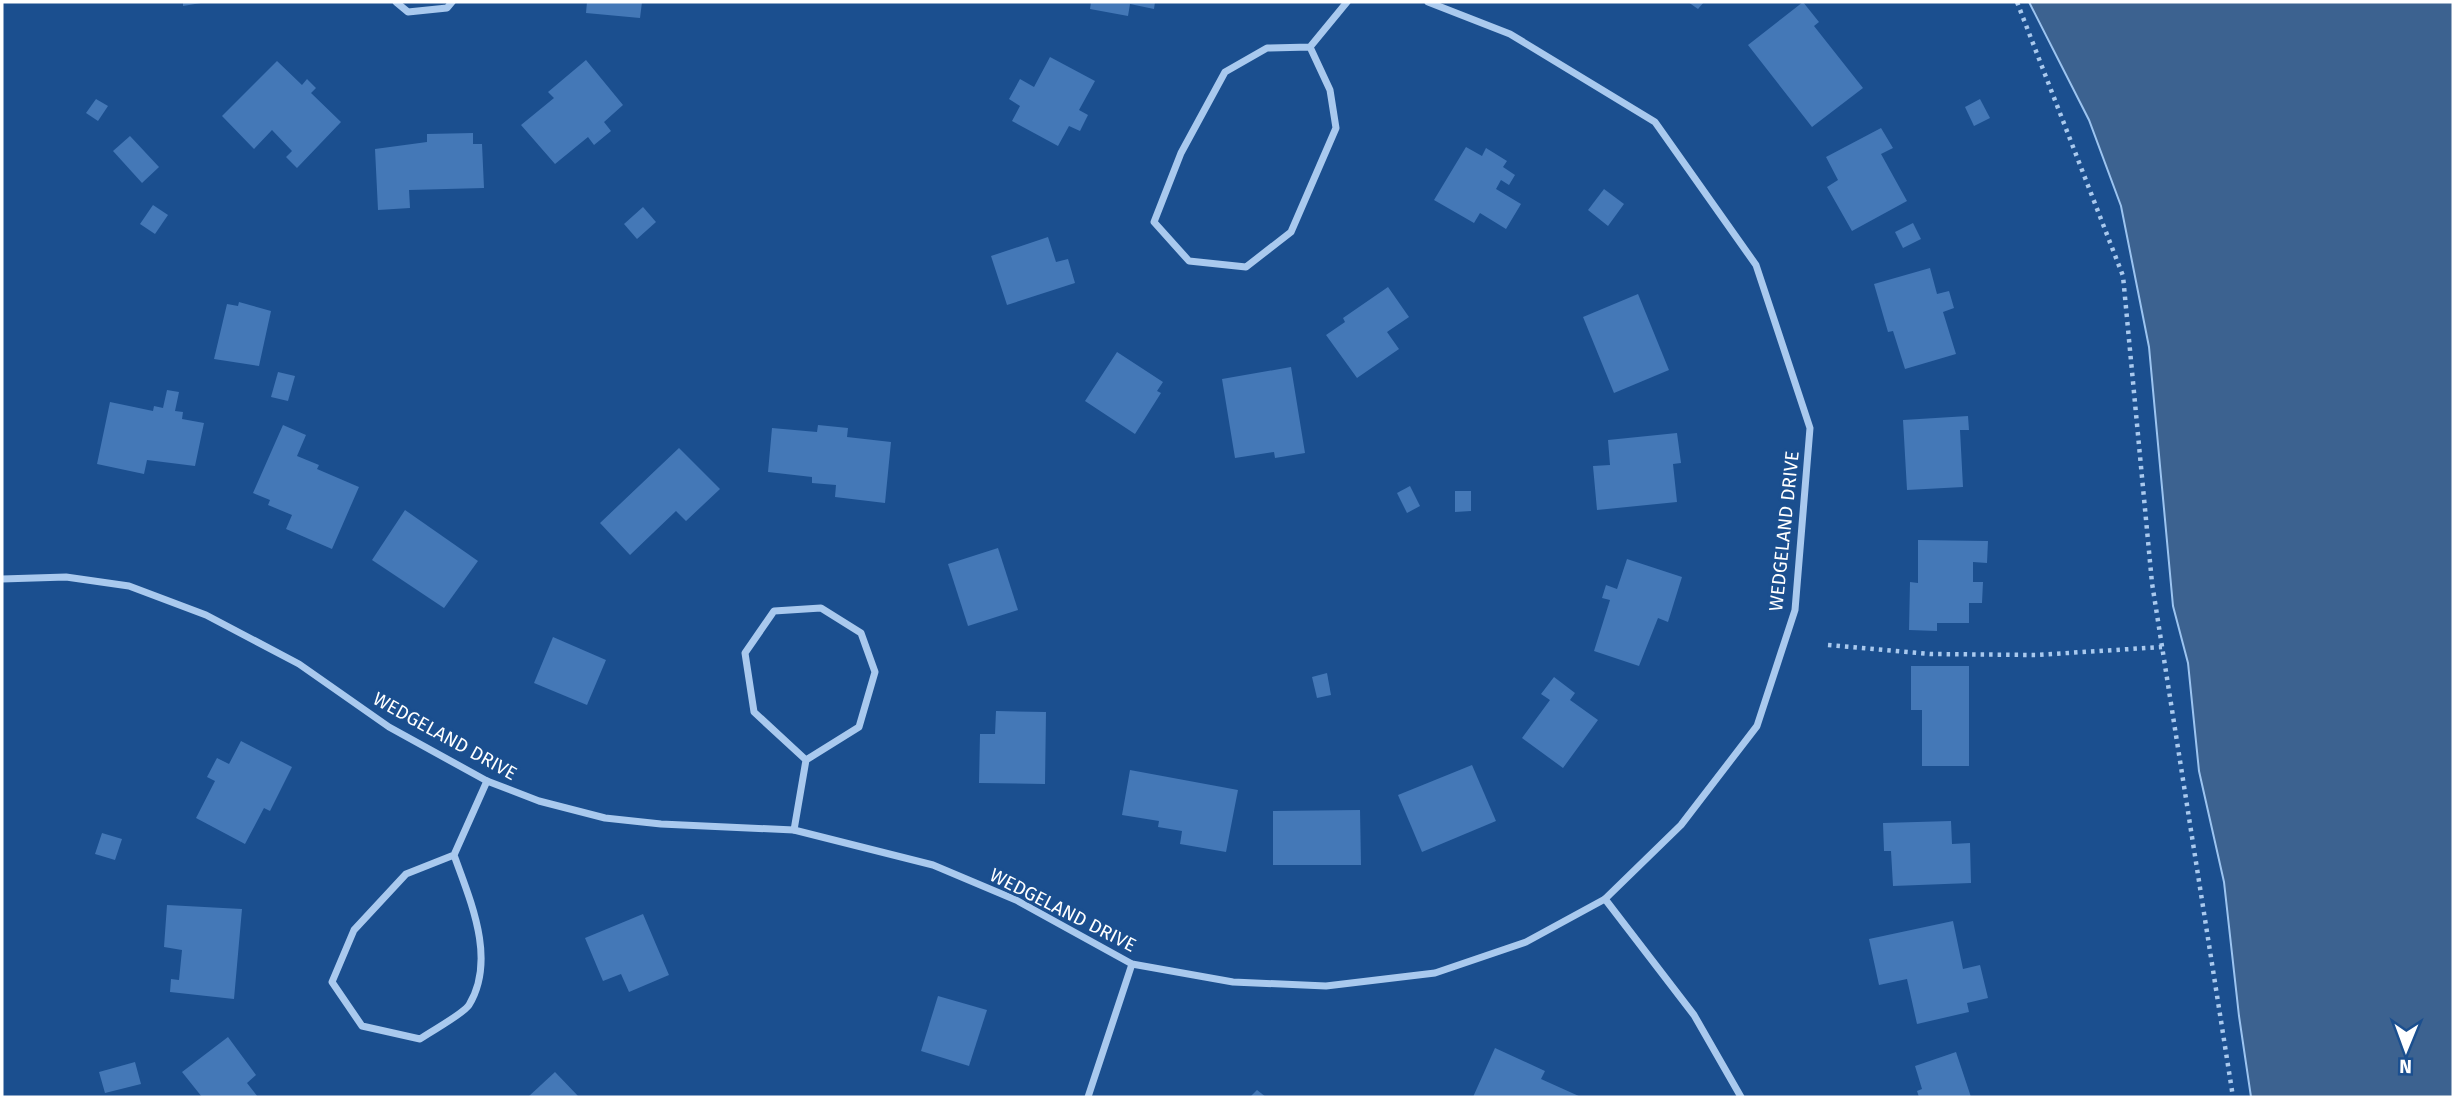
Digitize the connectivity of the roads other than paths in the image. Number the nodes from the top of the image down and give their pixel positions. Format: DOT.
graph roads {
  1 [pos="396,2"];
  2 [pos="452,2"];
  3 [pos="1347,2"];
  4 [pos="1429,2"];
  5 [pos="1310,47"];
  6 [pos="2,579"];
  7 [pos="806,760"];
  8 [pos="487,780"];
  9 [pos="794,830"];
  10 [pos="454,855"];
  11 [pos="1605,899"];
  12 [pos="1132,964"];
  13 [pos="1088,1097"];
  14 [pos="1741,1097"];
  1 -- 2 [label="street"];
  3 -- 5 [label="street"];
  4 -- 11 [label="street, WEDGELAND DRIVE"];
  5 -- 5 [label="street"];
  6 -- 8 [label="street, WEDGELAND DRIVE"];
  7 -- 7 [label="street"];
  7 -- 9 [label="street"];
  8 -- 9 [label="street, WEDGELAND DRIVE"];
  8 -- 10 [label="street"];
  9 -- 12 [label="street, WEDGELAND DRIVE"];
  10 -- 10 [label="street"];
  11 -- 12 [label="street, WEDGELAND DRIVE"];
  11 -- 14 [label="street"];
  12 -- 13 [label="street"];
}
